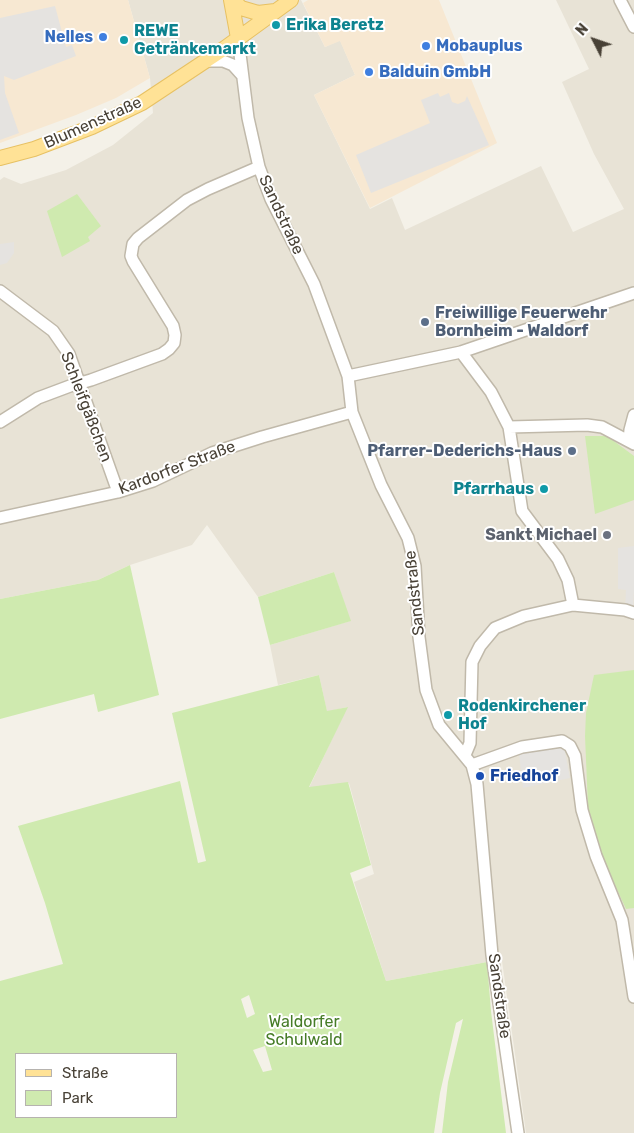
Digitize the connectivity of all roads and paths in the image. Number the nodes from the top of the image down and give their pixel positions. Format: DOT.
graph roads {
  1 [pos="232,0"];
  2 [pos="291,0"];
  3 [pos="620,0"];
  4 [pos="276,11"];
  5 [pos="634,27"];
  6 [pos="238,38"];
  7 [pos="206,61"];
  8 [pos="242,75"];
  9 [pos="0,158"];
  10 [pos="259,167"];
  11 [pos="0,291"];
  12 [pos="634,293"];
  13 [pos="461,352"];
  14 [pos="348,376"];
  15 [pos="80,383"];
  16 [pos="352,412"];
  17 [pos="634,415"];
  18 [pos="0,422"];
  19 [pos="509,426"];
  20 [pos="632,442"];
  21 [pos="118,492"];
  22 [pos="0,518"];
  23 [pos="573,605"];
  24 [pos="634,613"];
  25 [pos="465,755"];
  26 [pos="472,765"];
  27 [pos="634,997"];
  28 [pos="518,1133"];
  1 -- 4 [label="main road"];
  1 -- 6 [label="main road"];
  2 -- 4 [label="main road, Blumenstraße"];
  3 -- 5 [label="street"];
  4 -- 6 [label="main road, Blumenstraße"];
  6 -- 7 [label="main road, Blumenstraße"];
  6 -- 8 [label="street, Sandstraße"];
  7 -- 8 [label="street"];
  7 -- 9 [label="main road, Blumenstraße"];
  8 -- 10 [label="street, Sandstraße"];
  10 -- 14 [label="street, Sandstraße"];
  10 -- 15 [label="street"];
  11 -- 15 [label="street, Schleifgäßchen"];
  12 -- 13 [label="street"];
  13 -- 14 [label="street"];
  13 -- 19 [label="street"];
  14 -- 16 [label="street, Sandstraße"];
  15 -- 18 [label="street"];
  15 -- 21 [label="street, Schleifgäßchen"];
  16 -- 21 [label="street, Kardorfer Straße"];
  16 -- 25 [label="street, Sandstraße"];
  17 -- 20 [label="street"];
  19 -- 20 [label="street"];
  19 -- 23 [label="street"];
  21 -- 22 [label="street, Kardorfer Straße"];
  23 -- 24 [label="street"];
  23 -- 25 [label="street"];
  25 -- 26 [label="street, Sandstraße"];
  26 -- 27 [label="street"];
  26 -- 28 [label="street, Sandstraße"];
}
